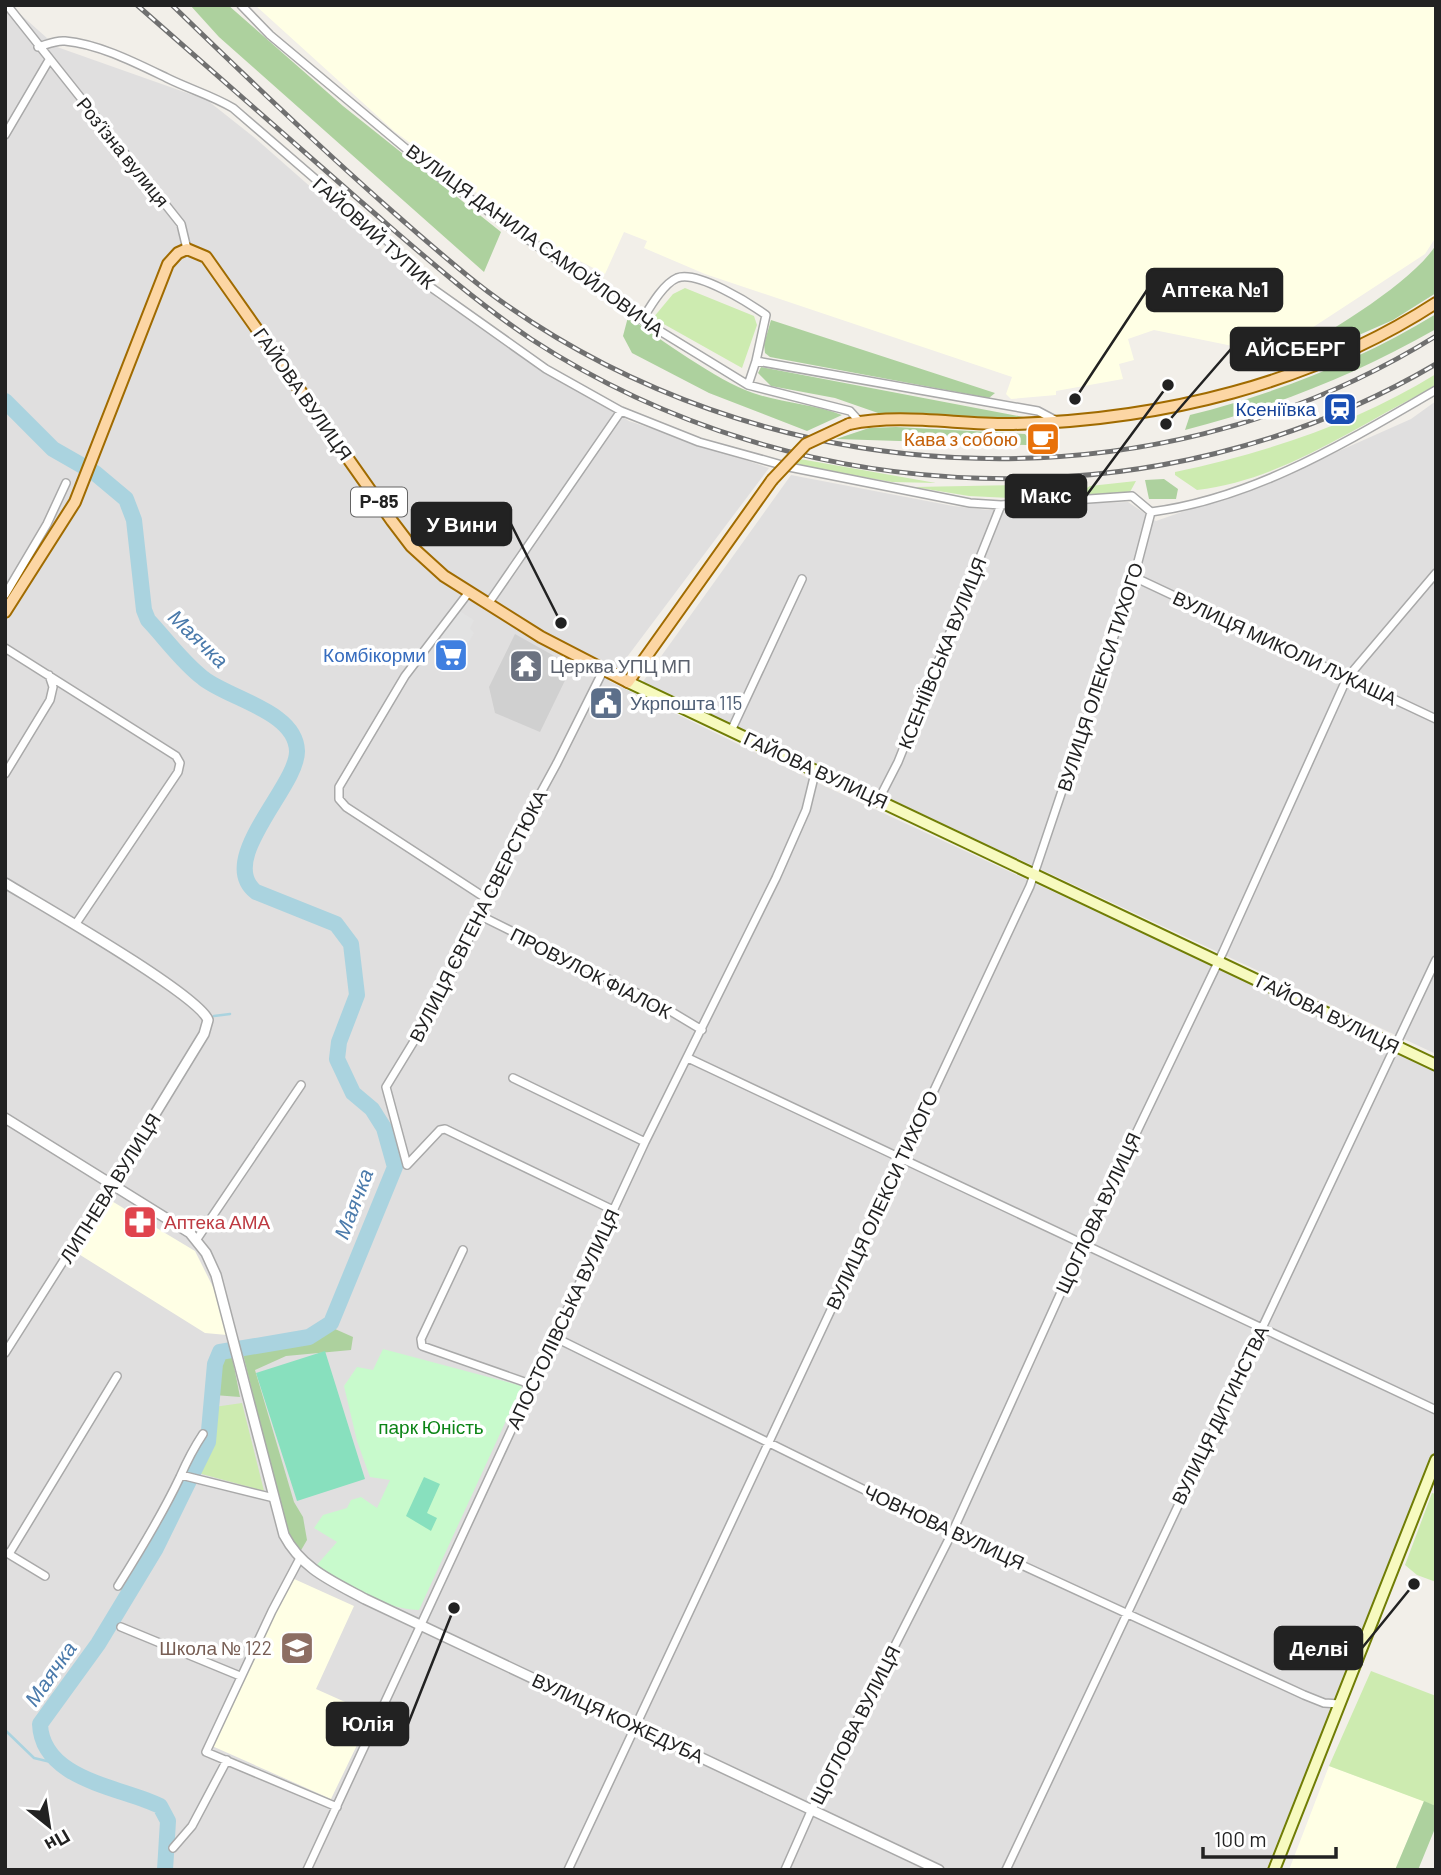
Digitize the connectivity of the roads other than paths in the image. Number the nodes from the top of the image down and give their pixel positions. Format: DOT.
graph roads {
  1 [pos="7,5"];
  2 [pos="241,5"];
  3 [pos="38,47"];
  4 [pos="48,60"];
  5 [pos="5,135"];
  6 [pos="187,249"];
  7 [pos="1436,303"];
  8 [pos="642,320"];
  9 [pos="756,361"];
  10 [pos="748,385"];
  11 [pos="1436,390"];
  12 [pos="621,411"];
  13 [pos="1058,422"];
  14 [pos="854,423"];
  15 [pos="66,483"];
  16 [pos="1001,505"];
  17 [pos="1151,512"];
  18 [pos="1436,573"];
  19 [pos="1134,577"];
  20 [pos="802,579"];
  21 [pos="469,592"];
  22 [pos="5,594"];
  23 [pos="488,604"];
  24 [pos="5,612"];
  25 [pos="5,648"];
  26 [pos="603,671"];
  27 [pos="49,674"];
  28 [pos="1347,678"];
  29 [pos="628,682"];
  30 [pos="1436,719"];
  31 [pos="731,731"];
  32 [pos="816,769"];
  33 [pos="5,774"];
  34 [pos="879,799"];
  35 [pos="1035,873"];
  36 [pos="5,883"];
  37 [pos="484,897"];
  38 [pos="481,916"];
  39 [pos="75,925"];
  40 [pos="1436,960"];
  41 [pos="1218,961"];
  42 [pos="702,1030"];
  43 [pos="1395,1046"];
  44 [pos="688,1058"];
  45 [pos="1436,1065"];
  46 [pos="513,1079"];
  47 [pos="301,1084"];
  48 [pos="5,1118"];
  49 [pos="645,1142"];
  50 [pos="902,1159"];
  51 [pos="111,1186"];
  52 [pos="612,1210"];
  53 [pos="197,1239"];
  54 [pos="1082,1245"];
  55 [pos="463,1250"];
  56 [pos="1262,1329"];
  57 [pos="554,1338"];
  58 [pos="5,1352"];
  59 [pos="117,1376"];
  60 [pos="533,1385"];
  61 [pos="1436,1410"];
  62 [pos="203,1434"];
  63 [pos="768,1442"];
  64 [pos="1436,1460"];
  65 [pos="184,1476"];
  66 [pos="1432,1481"];
  67 [pos="274,1498"];
  68 [pos="952,1533"];
  69 [pos="7,1553"];
  70 [pos="299,1560"];
  71 [pos="45,1576"];
  72 [pos="118,1586"];
  73 [pos="1126,1611"];
  74 [pos="423,1625"];
  75 [pos="121,1627"];
  76 [pos="240,1676"];
  77 [pos="1340,1704"];
  78 [pos="635,1726"];
  79 [pos="227,1760"];
  80 [pos="337,1807"];
  81 [pos="812,1809"];
  82 [pos="173,1848"];
  83 [pos="307,1870"];
  84 [pos="568,1870"];
  85 [pos="785,1870"];
  86 [pos="939,1870"];
  87 [pos="1006,1870"];
  88 [pos="1274,1870"];
  1 -- 3 [label="street, Розʼїзна вулиця"];
  2 -- 8 [label="street, ВУЛИЦЯ ДАНИЛА САМОЙЛОВИЧА"];
  3 -- 4 [label="street, Розʼїзна вулиця"];
  3 -- 12 [label="street, ГАЙОВИЙ ТУПИК"];
  4 -- 5 [label="street"];
  4 -- 6 [label="street, Розʼїзна вулиця"];
  6 -- 21 [label="main road, ГАЙОВА ВУЛИЦЯ / Р-85"];
  6 -- 24 [label="main road"];
  7 -- 13 [label="main road"];
  8 -- 9 [label="street"];
  8 -- 10 [label="street, ВУЛИЦЯ ДАНИЛА САМОЙЛОВИЧА"];
  9 -- 10 [label="street"];
  9 -- 13 [label="street"];
  10 -- 14 [label="street, ВУЛИЦЯ ДАНИЛА САМОЙЛОВИЧА"];
  11 -- 17 [label="street"];
  12 -- 16 [label="street, ГАЙОВИЙ ТУПИК"];
  12 -- 23 [label="street"];
  13 -- 14 [label="main road"];
  14 -- 29 [label="main road, bridge"];
  15 -- 22 [label="street"];
  16 -- 17 [label="street, ГАЙОВИЙ ТУПИК"];
  16 -- 34 [label="street, КСЕНІЇВСЬКА ВУЛИЦЯ"];
  17 -- 19 [label="street, ВУЛИЦЯ ОЛЕКСИ ТИХОГО"];
  18 -- 28 [label="street, ЩОГЛОВА ВУЛИЦЯ"];
  19 -- 28 [label="street, ВУЛИЦЯ МИКОЛИ ЛУКАША"];
  19 -- 35 [label="street, ВУЛИЦЯ ОЛЕКСИ ТИХОГО"];
  20 -- 31 [label="street"];
  21 -- 23 [label="main road, ГАЙОВА ВУЛИЦЯ / Р-85"];
  21 -- 37 [label="street"];
  23 -- 26 [label="main road, ГАЙОВА ВУЛИЦЯ / Р-85"];
  25 -- 27 [label="street"];
  26 -- 29 [label="main road, ГАЙОВА ВУЛИЦЯ / Р-85"];
  26 -- 37 [label="street, ВУЛИЦЯ ЄВГЕНА СВЕРСТЮКА"];
  27 -- 33 [label="street"];
  27 -- 39 [label="street"];
  28 -- 30 [label="street, ВУЛИЦЯ МИКОЛИ ЛУКАША"];
  28 -- 41 [label="street, ЩОГЛОВА ВУЛИЦЯ"];
  29 -- 31 [label="main road, ГАЙОВА ВУЛИЦЯ"];
  31 -- 32 [label="main road, ГАЙОВА ВУЛИЦЯ"];
  32 -- 34 [label="main road, ГАЙОВА ВУЛИЦЯ"];
  32 -- 42 [label="street, АПОСТОЛІВСЬКА ВУЛИЦЯ"];
  34 -- 35 [label="main road, ГАЙОВА ВУЛИЦЯ"];
  35 -- 41 [label="main road, ГАЙОВА ВУЛИЦЯ"];
  35 -- 50 [label="street, ВУЛИЦЯ ОЛЕКСИ ТИХОГО"];
  36 -- 39 [label="street"];
  37 -- 38 [label="street, ВУЛИЦЯ ЄВГЕНА СВЕРСТЮКА"];
  38 -- 42 [label="street, ПРОВУЛОК ФІАЛОК"];
  38 -- 52 [label="street, ВУЛИЦЯ ЄВГЕНА СВЕРСТЮКА"];
  39 -- 51 [label="street, ЛИПНЕВА ВУЛИЦЯ"];
  40 -- 43 [label="street, ВУЛИЦЯ ДИТИНСТВА"];
  41 -- 43 [label="main road, ГАЙОВА ВУЛИЦЯ"];
  41 -- 54 [label="street, ЩОГЛОВА ВУЛИЦЯ"];
  42 -- 44 [label="street, АПОСТОЛІВСЬКА ВУЛИЦЯ"];
  43 -- 45 [label="main road, ГАЙОВА ВУЛИЦЯ"];
  43 -- 56 [label="street, ВУЛИЦЯ ДИТИНСТВА"];
  44 -- 49 [label="street, АПОСТОЛІВСЬКА ВУЛИЦЯ"];
  44 -- 50 [label="street"];
  46 -- 49 [label="street"];
  47 -- 53 [label="street"];
  48 -- 51 [label="street"];
  49 -- 52 [label="street, АПОСТОЛІВСЬКА ВУЛИЦЯ"];
  50 -- 54 [label="street"];
  50 -- 63 [label="street, ВУЛИЦЯ ОЛЕКСИ ТИХОГО"];
  51 -- 53 [label="street"];
  51 -- 58 [label="street, ЛИПНЕВА ВУЛИЦЯ"];
  52 -- 57 [label="street, АПОСТОЛІВСЬКА ВУЛИЦЯ"];
  53 -- 67 [label="street"];
  54 -- 56 [label="street"];
  54 -- 68 [label="street, ЩОГЛОВА ВУЛИЦЯ"];
  55 -- 60 [label="street"];
  56 -- 61 [label="street"];
  56 -- 73 [label="street, ВУЛИЦЯ ДИТИНСТВА"];
  57 -- 60 [label="street, АПОСТОЛІВСЬКА ВУЛИЦЯ"];
  57 -- 63 [label="street, ЧОВНОВА ВУЛИЦЯ"];
  59 -- 69 [label="street"];
  60 -- 74 [label="street, АПОСТОЛІВСЬКА ВУЛИЦЯ"];
  62 -- 65 [label="street"];
  63 -- 68 [label="street, ЧОВНОВА ВУЛИЦЯ"];
  63 -- 78 [label="street, ВУЛИЦЯ ОЛЕКСИ ТИХОГО"];
  64 -- 66 [label="main road"];
  65 -- 67 [label="street"];
  65 -- 72 [label="street"];
  66 -- 77 [label="main road"];
  67 -- 70 [label="street"];
  68 -- 73 [label="street, ЧОВНОВА ВУЛИЦЯ"];
  68 -- 81 [label="street, ЩОГЛОВА ВУЛИЦЯ"];
  69 -- 71 [label="street"];
  70 -- 74 [label="street, ВУЛИЦЯ КОЖЕДУБА"];
  70 -- 76 [label="street"];
  73 -- 77 [label="street, ЧОВНОВА ВУЛИЦЯ"];
  73 -- 87 [label="street, ВУЛИЦЯ ДИТИНСТВА"];
  74 -- 78 [label="street, ВУЛИЦЯ КОЖЕДУБА"];
  74 -- 80 [label="street, АПОСТОЛІВСЬКА ВУЛИЦЯ"];
  75 -- 76 [label="street"];
  76 -- 79 [label="street"];
  77 -- 88 [label="main road"];
  78 -- 81 [label="street, ВУЛИЦЯ КОЖЕДУБА"];
  78 -- 84 [label="street, ВУЛИЦЯ ОЛЕКСИ ТИХОГО"];
  79 -- 80 [label="street"];
  79 -- 82 [label="street"];
  80 -- 83 [label="street, АПОСТОЛІВСЬКА ВУЛИЦЯ"];
  81 -- 85 [label="street, ЩОГЛОВА ВУЛИЦЯ"];
  81 -- 86 [label="street, ВУЛИЦЯ КОЖЕДУБА"];
}
